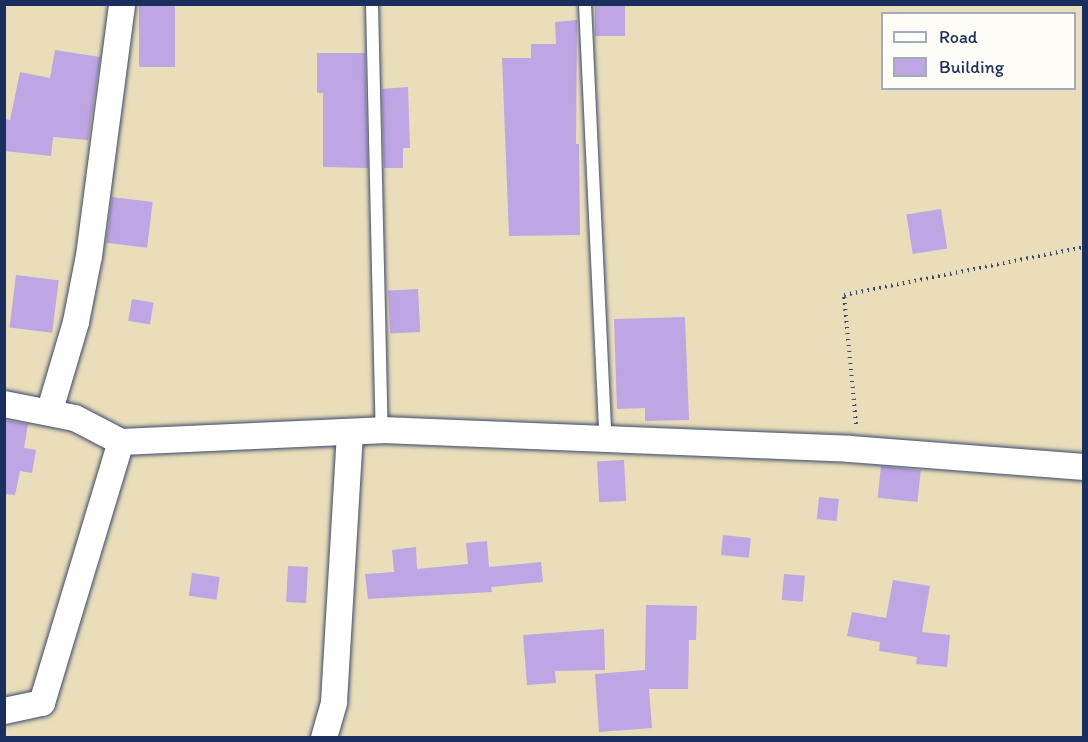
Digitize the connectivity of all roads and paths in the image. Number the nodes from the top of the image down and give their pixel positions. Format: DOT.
graph roads {
  1 [pos="122,4"];
  2 [pos="372,4"];
  3 [pos="585,4"];
  4 [pos="1083,247"];
  5 [pos="4,404"];
  6 [pos="50,410"];
  7 [pos="382,430"];
  8 [pos="350,433"];
  9 [pos="605,436"];
  10 [pos="121,442"];
  11 [pos="850,449"];
  12 [pos="1083,467"];
  13 [pos="4,711"];
  14 [pos="324,738"];
  1 -- 6 [label="street"];
  2 -- 7 [label="lane"];
  3 -- 9 [label="lane"];
  4 -- 11 [label="path"];
  5 -- 6 [label="street"];
  6 -- 10 [label="street"];
  7 -- 8 [label="street"];
  7 -- 9 [label="street"];
  8 -- 10 [label="street"];
  8 -- 14 [label="street"];
  9 -- 11 [label="street"];
  10 -- 13 [label="street"];
  11 -- 12 [label="street"];
}
